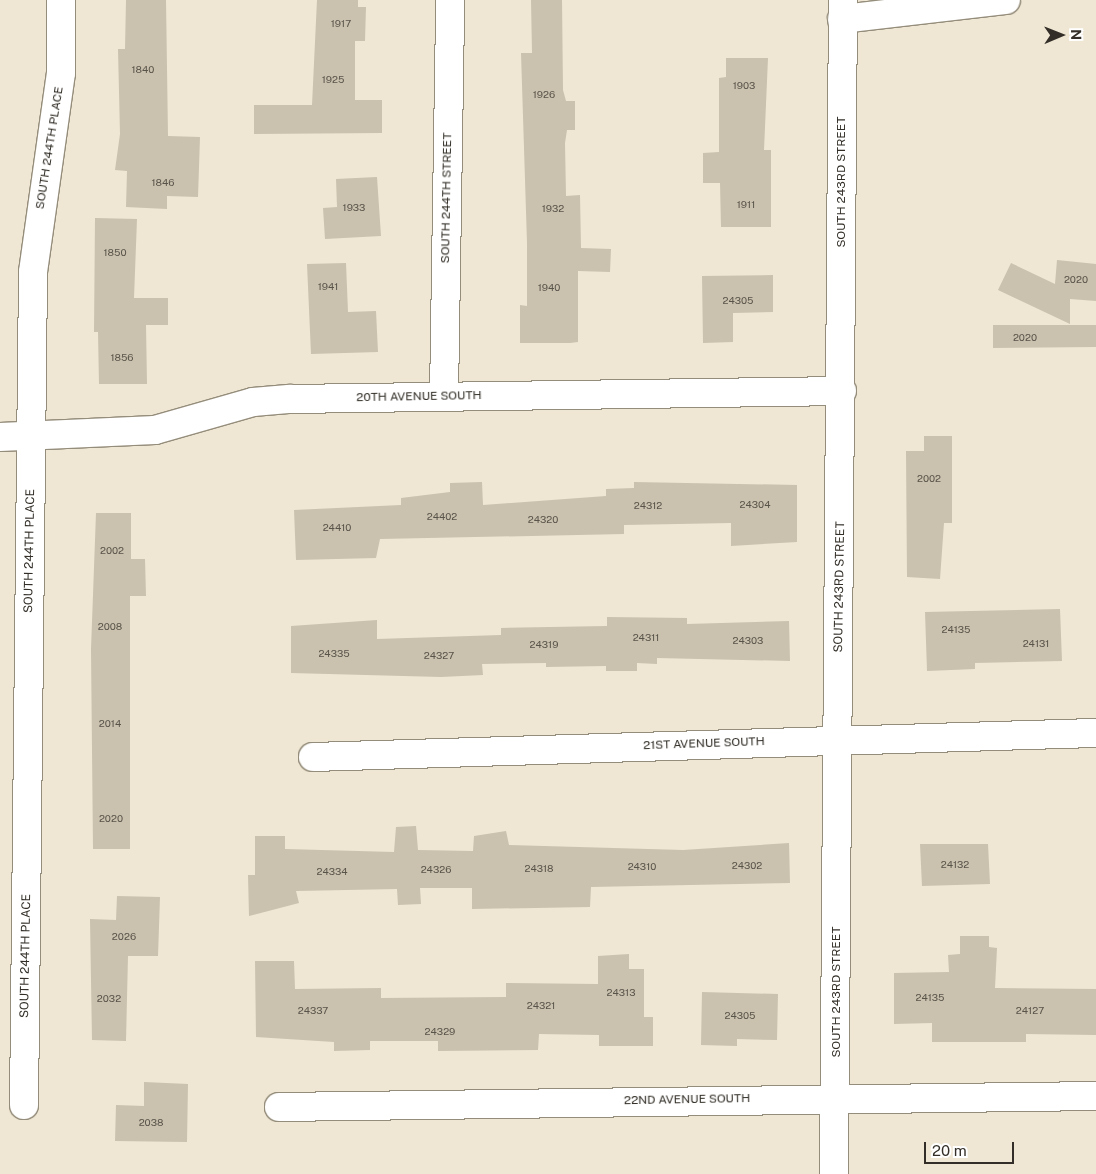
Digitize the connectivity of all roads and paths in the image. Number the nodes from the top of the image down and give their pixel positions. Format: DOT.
graph roads {
  1 [pos="61,0"];
  2 [pos="450,0"];
  3 [pos="1006,0"];
  4 [pos="842,10"];
  5 [pos="842,391"];
  6 [pos="444,396"];
  7 [pos="31,436"];
  8 [pos="0,437"];
  9 [pos="1096,733"];
  10 [pos="838,740"];
  11 [pos="312,757"];
  12 [pos="1096,1096"];
  13 [pos="836,1098"];
  14 [pos="24,1104"];
  15 [pos="279,1107"];
  16 [pos="834,1174"];
  1 -- 7 [label="street, SOUTH 244TH PLACE"];
  2 -- 6 [label="street, SOUTH 244TH STREET"];
  3 -- 4 [label="street"];
  4 -- 5 [label="street, SOUTH 243RD STREET"];
  5 -- 6 [label="street, 20TH AVENUE SOUTH"];
  5 -- 10 [label="street, SOUTH 243RD STREET"];
  6 -- 7 [label="street, 20TH AVENUE SOUTH"];
  7 -- 8 [label="street, 20TH AVENUE SOUTH"];
  7 -- 14 [label="street, SOUTH 244TH PLACE"];
  9 -- 10 [label="street, 21ST AVENUE SOUTH"];
  10 -- 11 [label="street, 21ST AVENUE SOUTH"];
  10 -- 13 [label="street, SOUTH 243RD STREET"];
  12 -- 13 [label="street, 22ND AVENUE SOUTH"];
  13 -- 15 [label="street, 22ND AVENUE SOUTH"];
  13 -- 16 [label="street, SOUTH 243RD STREET"];
}
